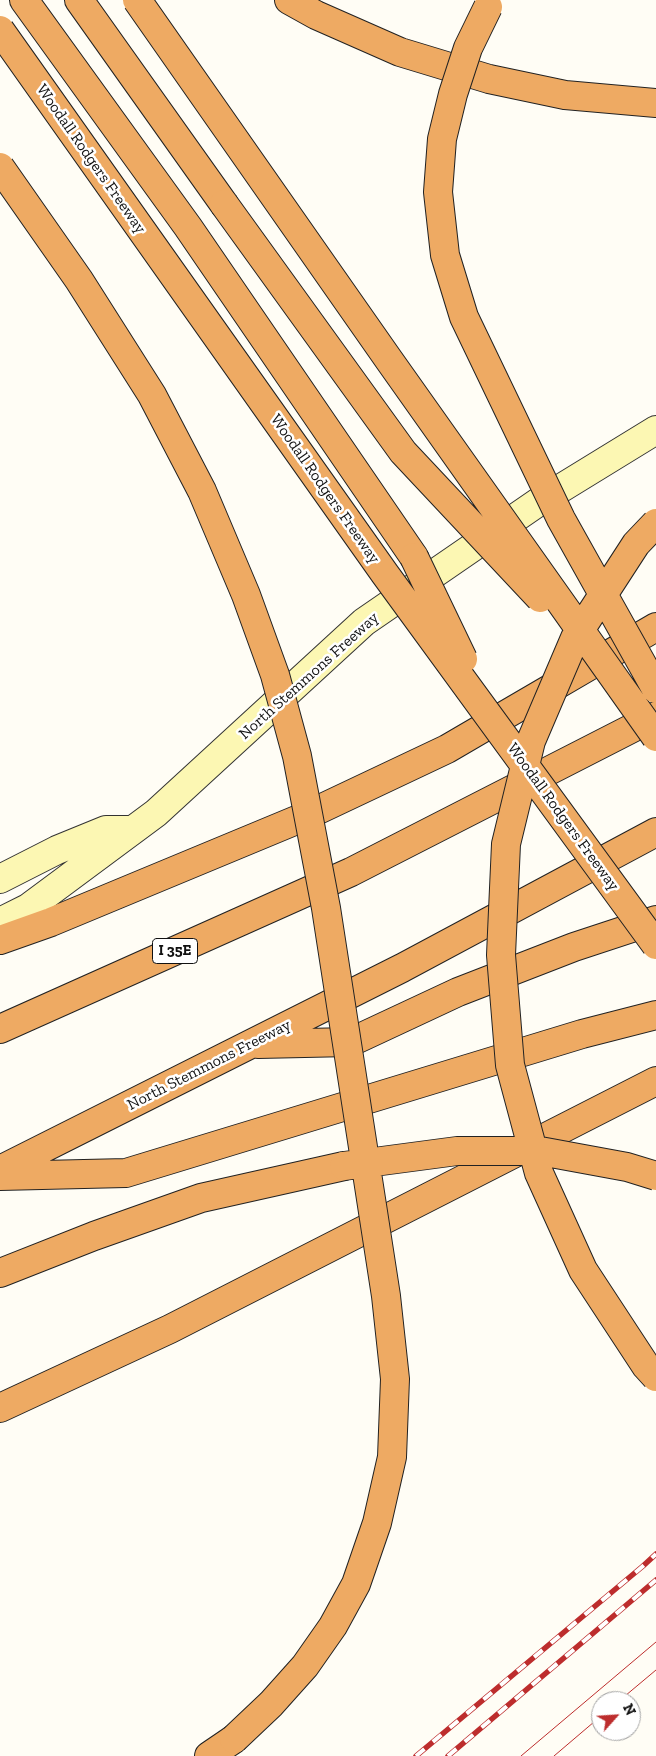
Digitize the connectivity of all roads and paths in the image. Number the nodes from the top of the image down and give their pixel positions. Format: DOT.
graph roads {
  1 [pos="24,0"];
  2 [pos="79,0"];
  3 [pos="137,0"];
  4 [pos="289,0"];
  5 [pos="495,0"];
  6 [pos="0,30"];
  7 [pos="656,103"];
  8 [pos="0,167"];
  9 [pos="656,430"];
  10 [pos="656,522"];
  11 [pos="656,627"];
  12 [pos="610,674"];
  13 [pos="656,689"];
  14 [pos="656,716"];
  15 [pos="494,724"];
  16 [pos="656,737"];
  17 [pos="134,830"];
  18 [pos="656,832"];
  19 [pos="0,879"];
  20 [pos="656,920"];
  21 [pos="0,922"];
  22 [pos="0,940"];
  23 [pos="656,944"];
  24 [pos="656,1015"];
  25 [pos="0,1029"];
  26 [pos="252,1044"];
  27 [pos="656,1081"];
  28 [pos="0,1170"];
  29 [pos="0,1176"];
  30 [pos="656,1176"];
  31 [pos="0,1274"];
  32 [pos="656,1377"];
  33 [pos="0,1408"];
  34 [pos="210,1756"];
  1 -- 15 [label="highway, bridge"];
  2 -- 12 [label="highway, bridge"];
  3 -- 12 [label="highway, bridge"];
  4 -- 7 [label="highway"];
  5 -- 13 [label="highway, bridge"];
  6 -- 15 [label="highway, Woodall Rodgers Freeway, bridge"];
  8 -- 34 [label="highway, bridge"];
  9 -- 17 [label="main road, North Stemmons Freeway"];
  10 -- 32 [label="highway, bridge"];
  11 -- 22 [label="highway"];
  12 -- 16 [label="highway, bridge"];
  14 -- 25 [label="highway, I 35E"];
  15 -- 23 [label="highway, Woodall Rodgers Freeway, bridge"];
  17 -- 19 [label="main road"];
  17 -- 21 [label="main road, North Stemmons Freeway"];
  18 -- 26 [label="highway, North Stemmons Freeway"];
  20 -- 26 [label="highway"];
  24 -- 29 [label="highway"];
  26 -- 28 [label="highway, North Stemmons Freeway"];
  27 -- 33 [label="highway"];
  30 -- 31 [label="highway, bridge"];
}
